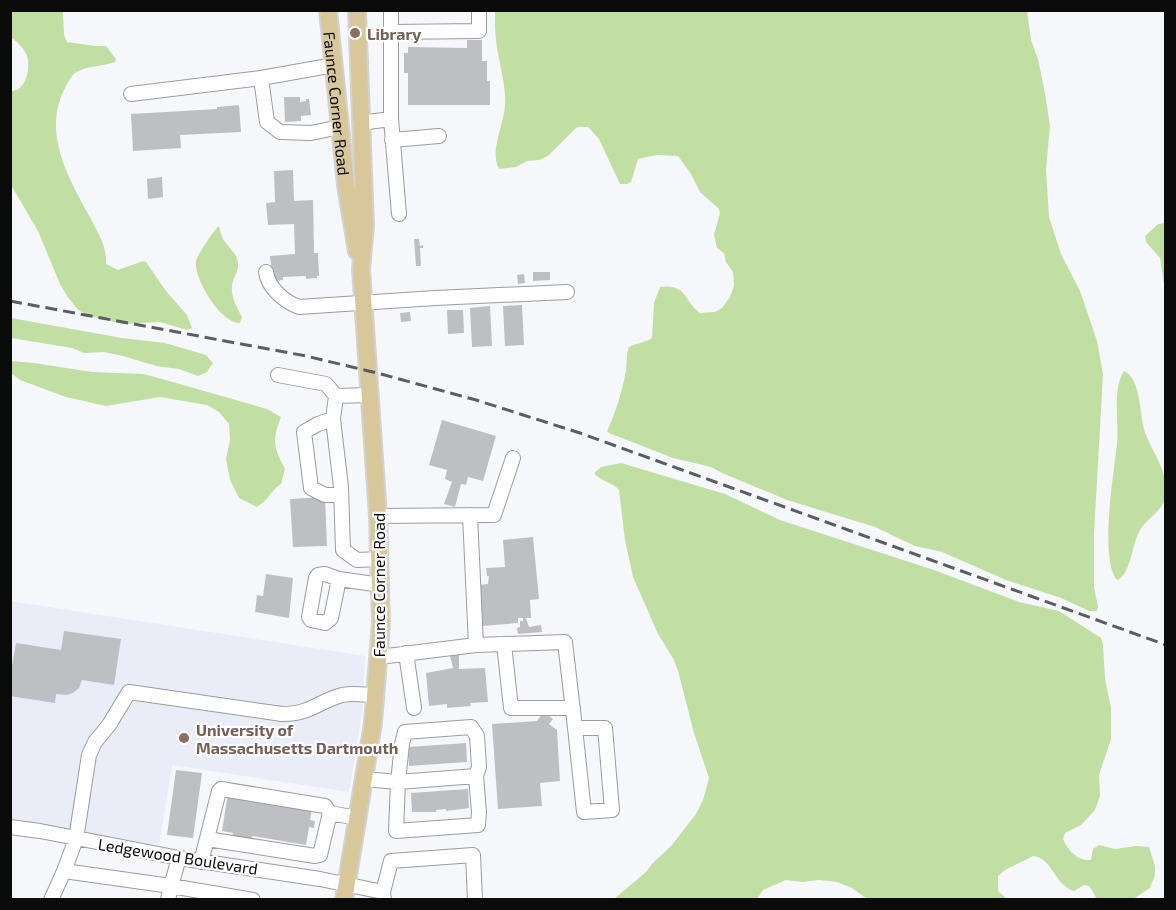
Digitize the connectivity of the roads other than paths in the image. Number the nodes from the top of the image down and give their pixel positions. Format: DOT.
graph roads {
  1 [pos="328,10"];
  2 [pos="357,10"];
  3 [pos="391,10"];
  4 [pos="479,10"];
  5 [pos="391,32"];
  6 [pos="334,65"];
  7 [pos="261,78"];
  8 [pos="131,94"];
  9 [pos="391,119"];
  10 [pos="360,123"];
  11 [pos="340,127"];
  12 [pos="439,136"];
  13 [pos="392,140"];
  14 [pos="399,214"];
  15 [pos="361,269"];
  16 [pos="266,272"];
  17 [pos="567,292"];
  18 [pos="363,302"];
  19 [pos="278,375"];
  20 [pos="369,394"];
  21 [pos="336,396"];
  22 [pos="333,419"];
  23 [pos="513,458"];
  24 [pos="341,495"];
  25 [pos="470,515"];
  26 [pos="378,516"];
  27 [pos="380,558"];
  28 [pos="339,579"];
  29 [pos="381,585"];
  30 [pos="504,644"];
  31 [pos="476,645"];
  32 [pos="406,653"];
  33 [pos="379,657"];
  34 [pos="376,696"];
  35 [pos="414,708"];
  36 [pos="573,708"];
  37 [pos="575,728"];
  38 [pos="476,776"];
  39 [pos="364,779"];
  40 [pos="398,782"];
  41 [pos="330,813"];
  42 [pos="357,818"];
  43 [pos="10,827"];
  44 [pos="76,838"];
  45 [pos="207,839"];
  46 [pos="179,858"];
  47 [pos="201,862"];
  48 [pos="64,871"];
  49 [pos="345,892"];
  50 [pos="169,893"];
  51 [pos="384,896"];
  52 [pos="51,900"];
  53 [pos="253,900"];
  54 [pos="475,900"];
  1 -- 6 [label="main road, Faunce Corner Road"];
  2 -- 10 [label="main road, Faunce Corner Road"];
  3 -- 5 [label="street"];
  4 -- 5 [label="street"];
  5 -- 9 [label="street"];
  6 -- 7 [label="street"];
  6 -- 11 [label="main road, Faunce Corner Road"];
  7 -- 8 [label="street"];
  7 -- 11 [label="street"];
  9 -- 10 [label="street"];
  9 -- 13 [label="street"];
  10 -- 11 [label="main road"];
  10 -- 15 [label="main road, Faunce Corner Road"];
  11 -- 15 [label="main road, Faunce Corner Road"];
  12 -- 13 [label="street"];
  13 -- 14 [label="street"];
  15 -- 18 [label="main road, Faunce Corner Road"];
  16 -- 18 [label="street"];
  17 -- 18 [label="street"];
  18 -- 20 [label="main road, Faunce Corner Road"];
  19 -- 21 [label="street"];
  20 -- 21 [label="street"];
  20 -- 26 [label="main road, Faunce Corner Road"];
  21 -- 22 [label="street"];
  22 -- 24 [label="street"];
  22 -- 24 [label="street"];
  23 -- 25 [label="street"];
  24 -- 27 [label="street"];
  25 -- 26 [label="street"];
  25 -- 31 [label="street"];
  26 -- 27 [label="main road, Faunce Corner Road"];
  27 -- 29 [label="main road, Faunce Corner Road"];
  28 -- 29 [label="street"];
  29 -- 33 [label="main road, Faunce Corner Road"];
  30 -- 31 [label="street"];
  30 -- 36 [label="street"];
  30 -- 36 [label="street"];
  31 -- 32 [label="street"];
  32 -- 33 [label="street"];
  32 -- 35 [label="street"];
  33 -- 34 [label="main road, Faunce Corner Road"];
  34 -- 39 [label="main road, Faunce Corner Road"];
  34 -- 44 [label="street"];
  36 -- 37 [label="street"];
  37 -- 37 [label="street"];
  38 -- 40 [label="street"];
  38 -- 40 [label="street"];
  38 -- 40 [label="street"];
  39 -- 40 [label="street"];
  39 -- 42 [label="main road, Faunce Corner Road"];
  41 -- 42 [label="street"];
  41 -- 45 [label="street"];
  41 -- 45 [label="street"];
  42 -- 49 [label="main road, Faunce Corner Road"];
  43 -- 44 [label="street, Ledgewood Boulevard"];
  44 -- 46 [label="street, Ledgewood Boulevard"];
  44 -- 48 [label="street"];
  45 -- 47 [label="street"];
  46 -- 47 [label="street, Ledgewood Boulevard"];
  46 -- 50 [label="street"];
  47 -- 49 [label="street, Ledgewood Boulevard"];
  48 -- 50 [label="street"];
  48 -- 52 [label="street"];
  49 -- 51 [label="street, Ledgewood Boulevard"];
  50 -- 53 [label="street"];
  51 -- 54 [label="street"];
}
